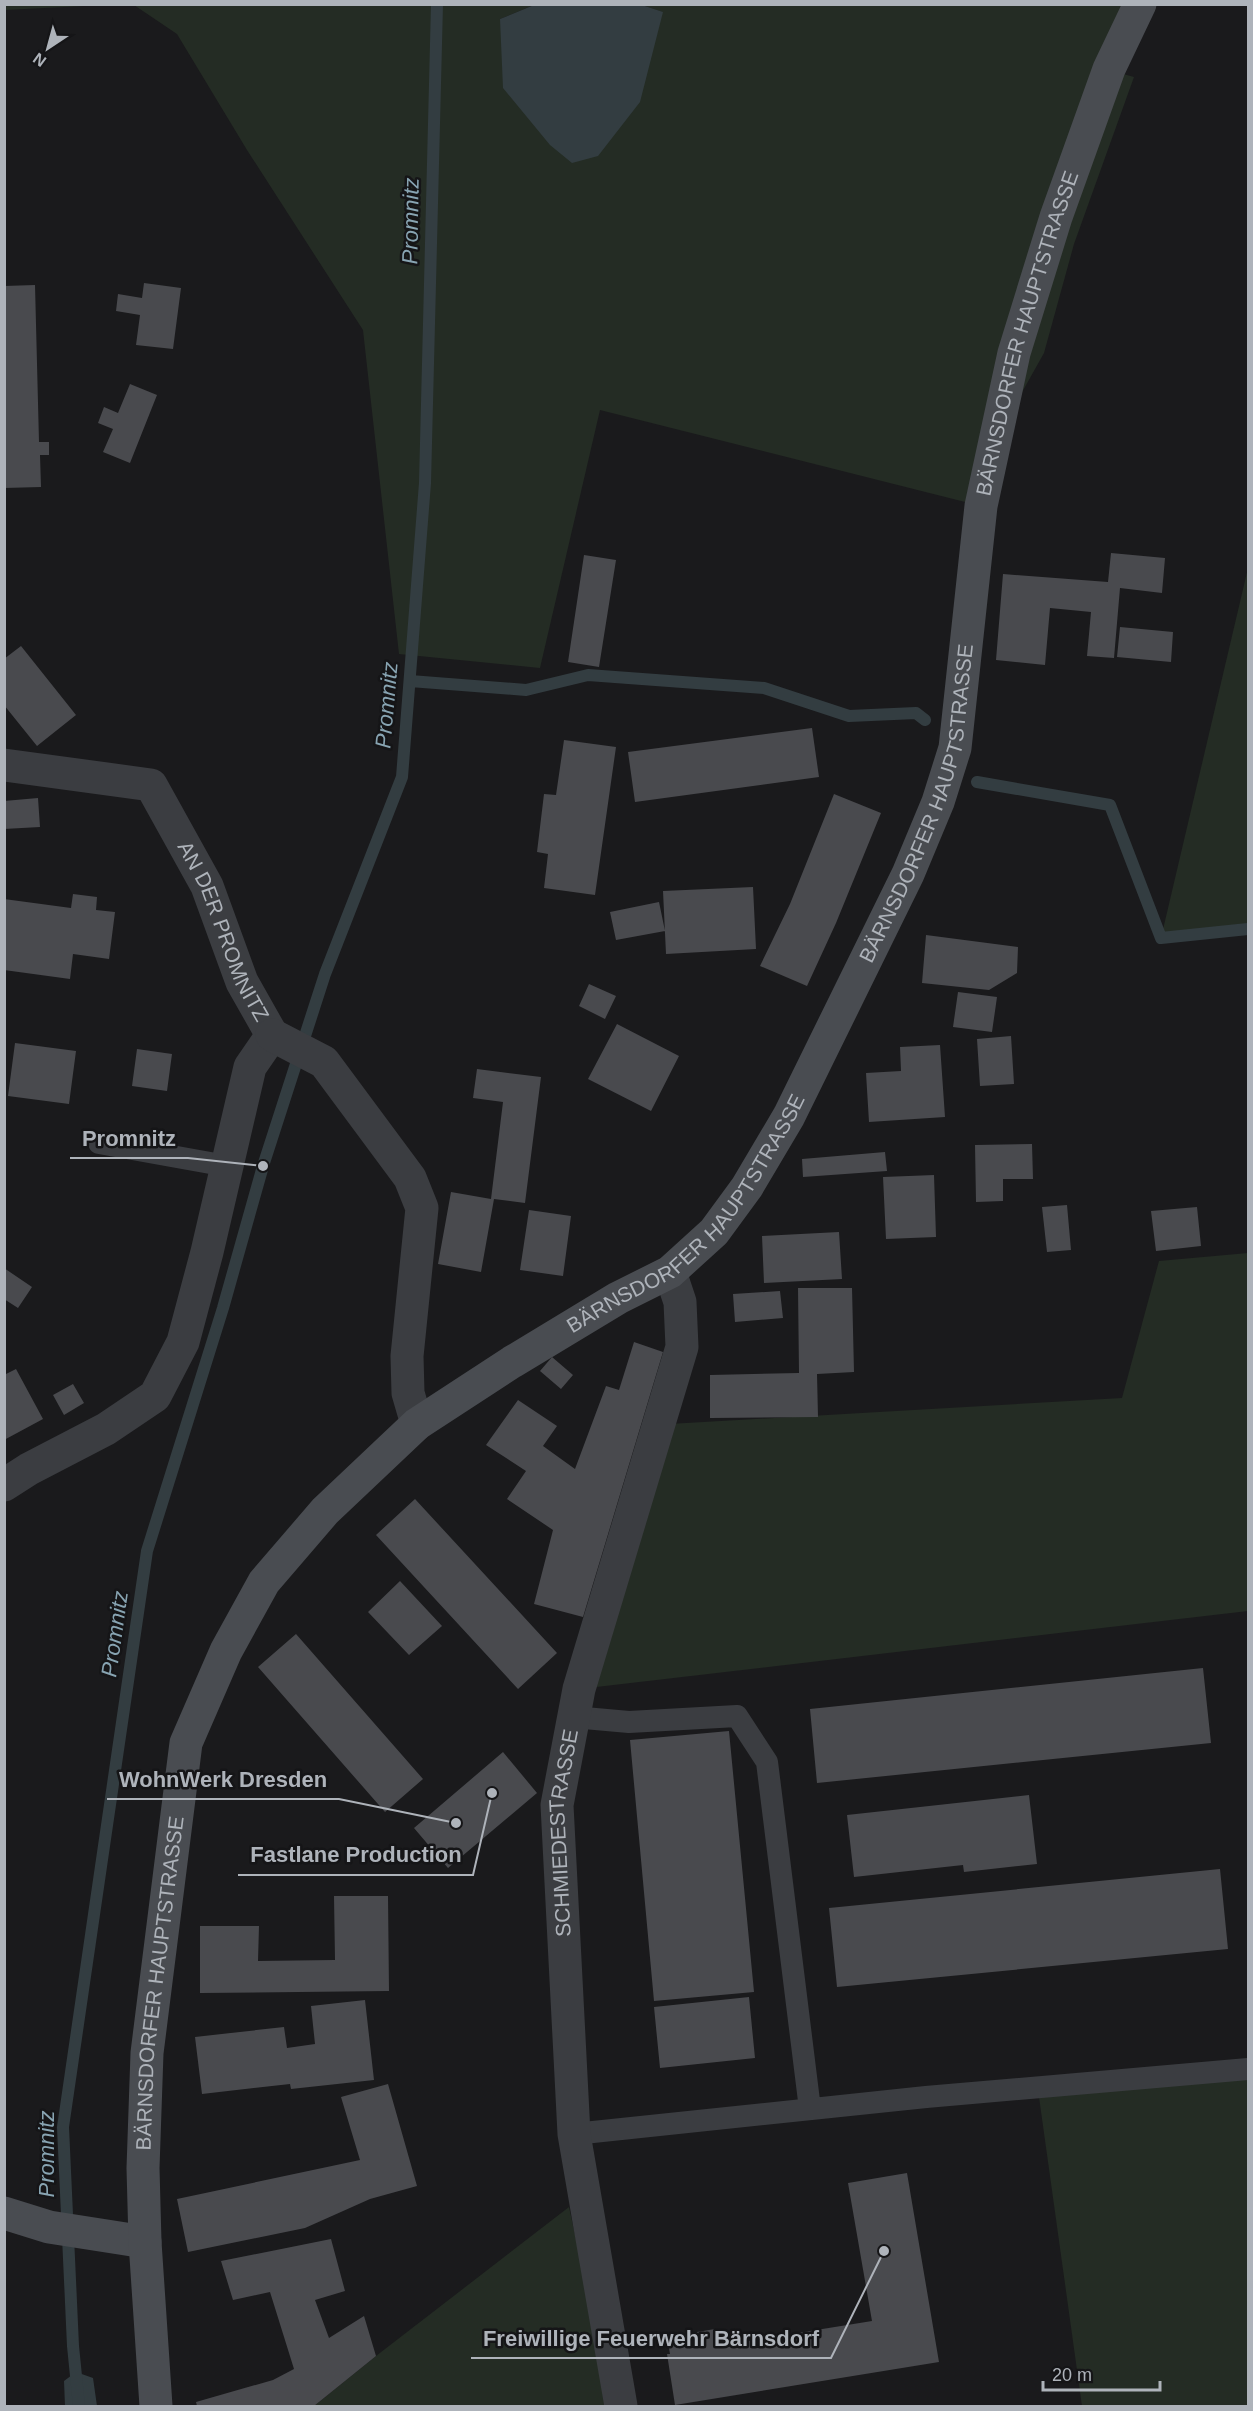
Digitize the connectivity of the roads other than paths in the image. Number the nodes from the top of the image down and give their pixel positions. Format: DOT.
graph roads {
  1 [pos="1140,4"];
  2 [pos="4,765"];
  3 [pos="272,1035"];
  4 [pos="99,1143"];
  5 [pos="227,1166"];
  6 [pos="670,1272"];
  7 [pos="417,1424"];
  8 [pos="4,1485"];
  9 [pos="573,1717"];
  10 [pos="1248,2069"];
  11 [pos="810,2109"];
  12 [pos="574,2134"];
  13 [pos="4,2213"];
  14 [pos="145,2242"];
  15 [pos="156,2406"];
  16 [pos="621,2406"];
  1 -- 6 [label="main road, BÄRNSDORFER HAUPTSTRASSE"];
  2 -- 3 [label="street, AN DER PROMNITZ"];
  3 -- 5 [label="street, AN DER PROMNITZ"];
  3 -- 7 [label="street"];
  4 -- 5 [label="lane"];
  5 -- 8 [label="street, AN DER PROMNITZ"];
  6 -- 7 [label="main road, BÄRNSDORFER HAUPTSTRASSE"];
  6 -- 9 [label="street, SCHMIEDESTRASSE"];
  7 -- 14 [label="main road, BÄRNSDORFER HAUPTSTRASSE"];
  9 -- 11 [label="lane"];
  9 -- 12 [label="street, SCHMIEDESTRASSE"];
  10 -- 11 [label="lane"];
  11 -- 12 [label="lane"];
  12 -- 16 [label="street, SCHMIEDESTRASSE"];
  13 -- 14 [label="main road"];
  14 -- 15 [label="main road, BÄRNSDORFER HAUPTSTRASSE"];
}
